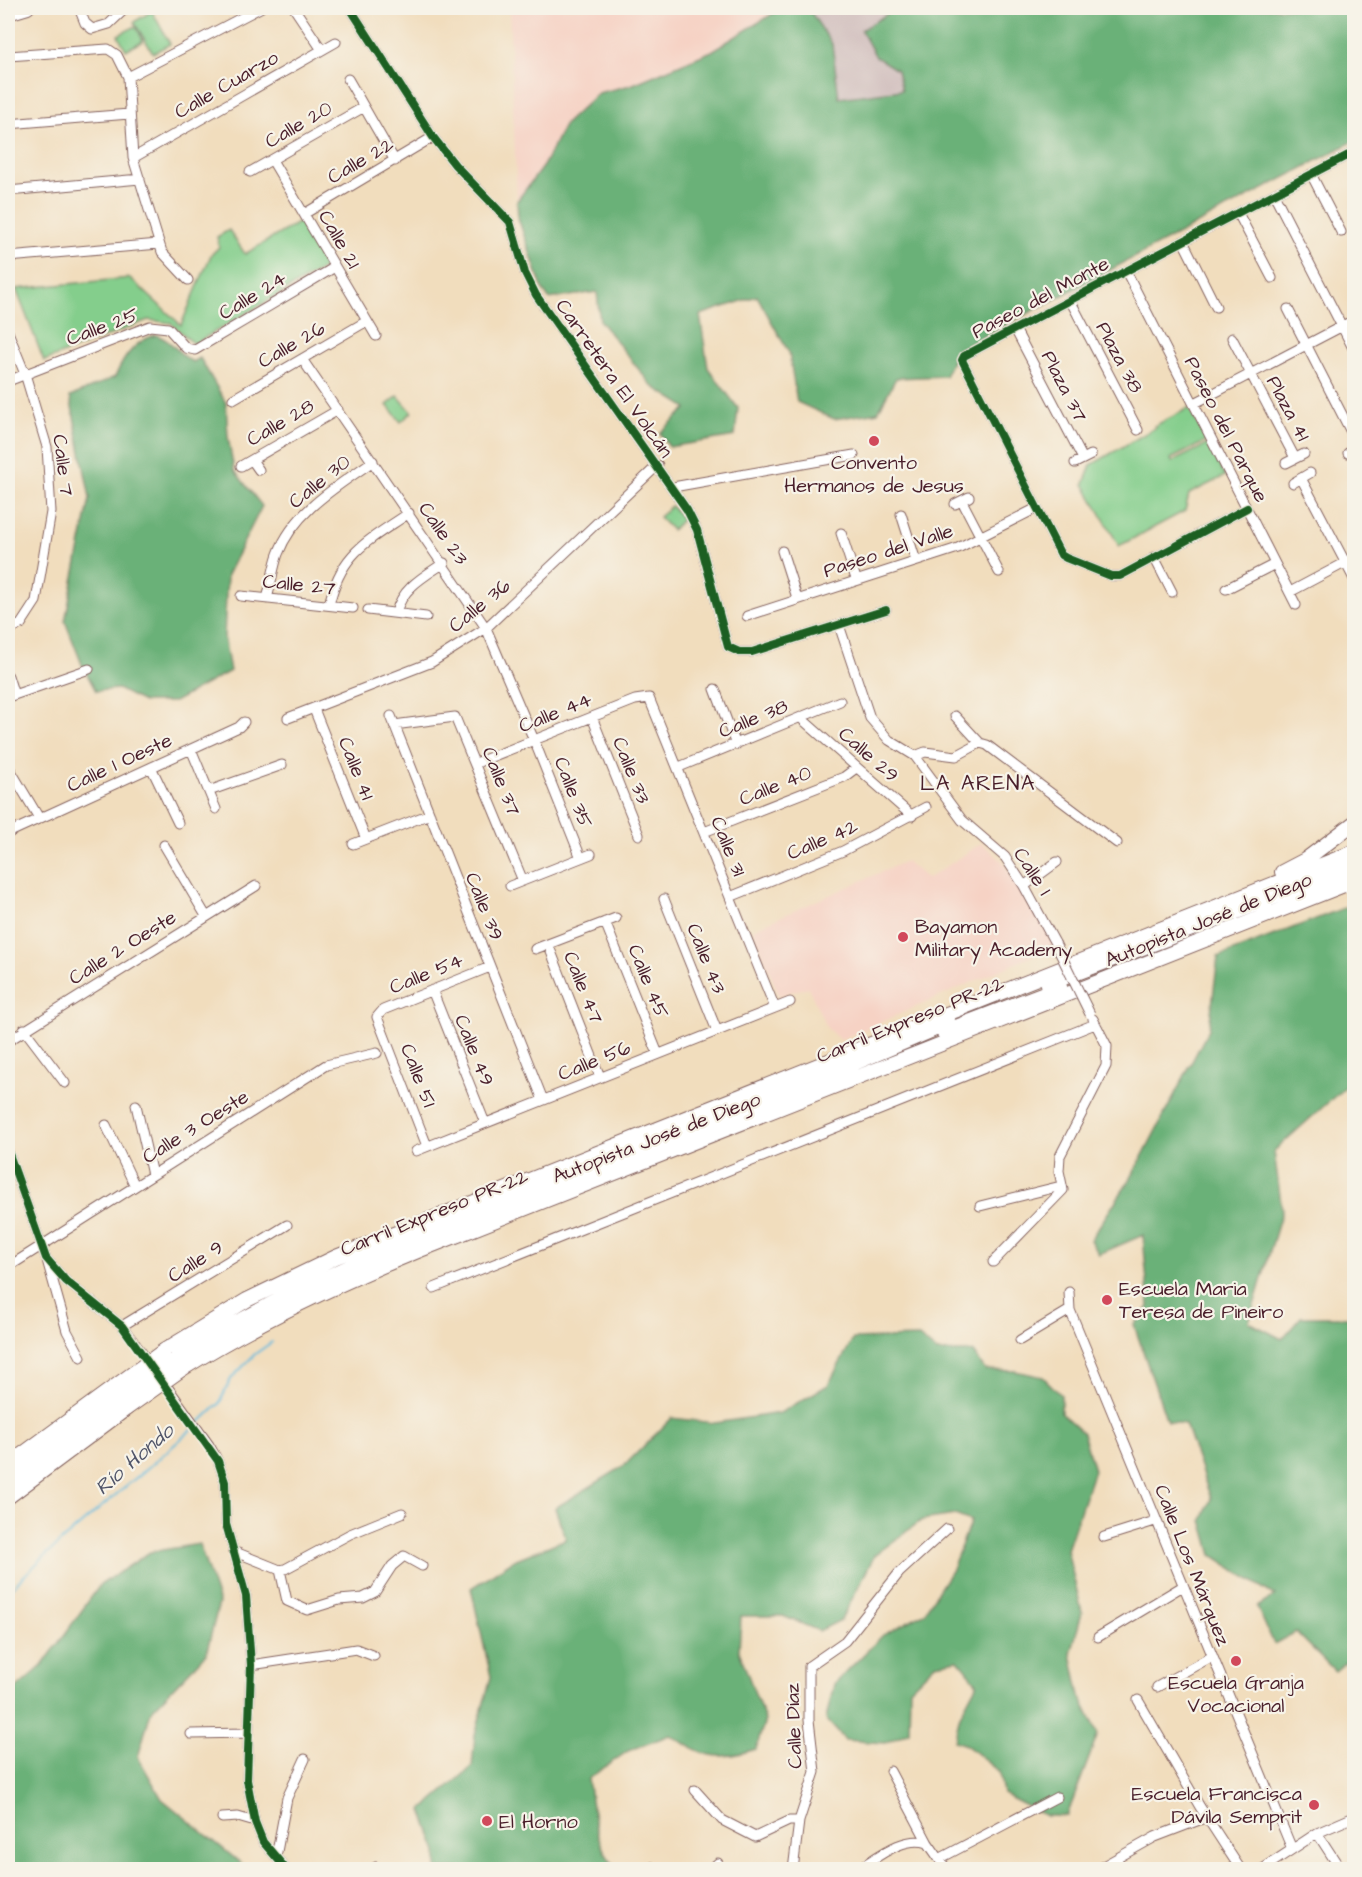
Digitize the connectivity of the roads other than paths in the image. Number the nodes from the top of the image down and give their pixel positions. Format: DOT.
graph roads {
  1 [pos="28,8"];
  2 [pos="79,8"];
  3 [pos="126,8"];
  4 [pos="260,8"];
  5 [pos="294,8"];
  6 [pos="350,8"];
  7 [pos="242,11"];
  8 [pos="8,14"];
  9 [pos="336,42"];
  10 [pos="322,50"];
  11 [pos="8,56"];
  12 [pos="128,77"];
  13 [pos="348,79"];
  14 [pos="364,107"];
  15 [pos="129,114"];
  16 [pos="8,124"];
  17 [pos="433,137"];
  18 [pos="1354,152"];
  19 [pos="133,158"];
  20 [pos="272,160"];
  21 [pos="395,161"];
  22 [pos="250,172"];
  23 [pos="1311,174"];
  24 [pos="140,179"];
  25 [pos="8,191"];
  26 [pos="1274,194"];
  27 [pos="1238,213"];
  28 [pos="304,214"];
  29 [pos="1341,232"];
  30 [pos="1183,241"];
  31 [pos="159,244"];
  32 [pos="8,257"];
  33 [pos="335,267"];
  34 [pos="1126,271"];
  35 [pos="1272,278"];
  36 [pos="188,280"];
  37 [pos="1070,300"];
  38 [pos="1216,307"];
  39 [pos="1288,309"];
  40 [pos="1354,320"];
  41 [pos="367,321"];
  42 [pos="1342,326"];
  43 [pos="1015,328"];
  44 [pos="8,332"];
  45 [pos="375,336"];
  46 [pos="1232,338"];
  47 [pos="1306,345"];
  48 [pos="186,348"];
  49 [pos="1354,350"];
  50 [pos="303,358"];
  51 [pos="25,374"];
  52 [pos="1251,374"];
  53 [pos="8,381"];
  54 [pos="233,399"];
  55 [pos="1195,403"];
  56 [pos="338,410"];
  57 [pos="1138,430"];
  58 [pos="1349,430"];
  59 [pos="854,455"];
  60 [pos="1083,459"];
  61 [pos="1295,459"];
  62 [pos="252,460"];
  63 [pos="373,461"];
  64 [pos="658,465"];
  65 [pos="241,466"];
  66 [pos="259,470"];
  67 [pos="1301,478"];
  68 [pos="673,487"];
  69 [pos="962,500"];
  70 [pos="1037,508"];
  71 [pos="1247,508"];
  72 [pos="409,513"];
  73 [pos="901,514"];
  74 [pos="841,533"];
  75 [pos="980,537"];
  76 [pos="782,551"];
  77 [pos="1154,557"];
  78 [pos="1350,560"];
  79 [pos="916,561"];
  80 [pos="444,563"];
  81 [pos="1275,564"];
  82 [pos="999,572"];
  83 [pos="856,579"];
  84 [pos="1354,579"];
  85 [pos="1226,589"];
  86 [pos="1172,592"];
  87 [pos="1290,592"];
  88 [pos="241,596"];
  89 [pos="797,598"];
  90 [pos="267,599"];
  91 [pos="329,605"];
  92 [pos="1296,605"];
  93 [pos="353,608"];
  94 [pos="368,610"];
  95 [pos="886,610"];
  96 [pos="396,614"];
  97 [pos="426,616"];
  98 [pos="747,616"];
  99 [pos="839,625"];
  100 [pos="486,628"];
  101 [pos="8,630"];
  102 [pos="70,664"];
  103 [pos="88,669"];
  104 [pos="74,675"];
  105 [pos="8,676"];
  106 [pos="715,689"];
  107 [pos="11,696"];
  108 [pos="728,696"];
  109 [pos="649,699"];
  110 [pos="719,699"];
  111 [pos="840,702"];
  112 [pos="314,709"];
  113 [pos="955,716"];
  114 [pos="592,717"];
  115 [pos="288,718"];
  116 [pos="802,718"];
  117 [pos="393,720"];
  118 [pos="244,722"];
  119 [pos="534,740"];
  120 [pos="980,743"];
  121 [pos="736,745"];
  122 [pos="191,749"];
  123 [pos="915,756"];
  124 [pos="476,763"];
  125 [pos="282,765"];
  126 [pos="8,766"];
  127 [pos="679,767"];
  128 [pos="856,768"];
  129 [pos="152,769"];
  130 [pos="209,792"];
  131 [pos="926,807"];
  132 [pos="216,809"];
  133 [pos="430,814"];
  134 [pos="912,816"];
  135 [pos="39,818"];
  136 [pos="1354,823"];
  137 [pos="178,824"];
  138 [pos="8,832"];
  139 [pos="704,832"];
  140 [pos="639,835"];
  141 [pos="366,839"];
  142 [pos="1117,843"];
  143 [pos="353,844"];
  144 [pos="164,845"];
  145 [pos="1354,852"];
  146 [pos="591,854"];
  147 [pos="580,858"];
  148 [pos="1057,862"];
  149 [pos="1354,868"];
  150 [pos="523,881"];
  151 [pos="1354,881"];
  152 [pos="256,886"];
  153 [pos="510,886"];
  154 [pos="1024,886"];
  155 [pos="730,897"];
  156 [pos="663,899"];
  157 [pos="206,916"];
  158 [pos="616,918"];
  159 [pos="605,922"];
  160 [pos="1175,924"];
  161 [pos="548,944"];
  162 [pos="535,950"];
  163 [pos="490,967"];
  164 [pos="432,990"];
  165 [pos="790,1002"];
  166 [pos="775,1008"];
  167 [pos="377,1017"];
  168 [pos="1095,1024"];
  169 [pos="24,1029"];
  170 [pos="717,1031"];
  171 [pos="8,1041"];
  172 [pos="377,1053"];
  173 [pos="658,1054"];
  174 [pos="600,1077"];
  175 [pos="66,1083"];
  176 [pos="543,1100"];
  177 [pos="136,1105"];
  178 [pos="485,1123"];
  179 [pos="106,1125"];
  180 [pos="427,1146"];
  181 [pos="8,1151"];
  182 [pos="416,1151"];
  183 [pos="152,1175"];
  184 [pos="12,1179"];
  185 [pos="135,1186"];
  186 [pos="1063,1190"];
  187 [pos="980,1206"];
  188 [pos="287,1225"];
  189 [pos="40,1245"];
  190 [pos="46,1258"];
  191 [pos="993,1262"];
  192 [pos="8,1267"];
  193 [pos="434,1288"];
  194 [pos="1069,1292"];
  195 [pos="1070,1310"];
  196 [pos="122,1326"];
  197 [pos="1020,1340"];
  198 [pos="81,1357"];
  199 [pos="174,1360"];
  200 [pos="121,1398"];
  201 [pos="8,1465"];
  202 [pos="8,1480"];
  203 [pos="8,1497"];
  204 [pos="402,1513"];
  205 [pos="1155,1521"];
  206 [pos="947,1529"];
  207 [pos="1104,1537"];
  208 [pos="233,1551"];
  209 [pos="422,1566"];
  210 [pos="280,1570"];
  211 [pos="1183,1586"];
  212 [pos="1098,1637"];
  213 [pos="374,1656"];
  214 [pos="1211,1657"];
  215 [pos="251,1665"];
  216 [pos="1156,1687"];
  217 [pos="1138,1700"];
  218 [pos="248,1733"];
  219 [pos="191,1734"];
  220 [pos="305,1759"];
  221 [pos="890,1771"];
  222 [pos="695,1790"];
  223 [pos="1057,1797"];
  224 [pos="1207,1817"];
  225 [pos="1354,1817"];
  226 [pos="222,1818"];
  227 [pos="799,1821"];
  228 [pos="255,1822"];
  229 [pos="1317,1833"];
  230 [pos="928,1842"];
  231 [pos="1292,1849"];
  232 [pos="276,1857"];
  233 [pos="939,1859"];
  234 [pos="718,1863"];
  235 [pos="287,1869"];
  236 [pos="710,1869"];
  237 [pos="793,1869"];
  238 [pos="857,1869"];
  239 [pos="947,1869"];
  240 [pos="1096,1869"];
  241 [pos="1241,1869"];
  242 [pos="1261,1869"];
  243 [pos="1341,1869"];
  1 -- 8 [label="main road"];
  2 -- 3 [label="street"];
  4 -- 7 [label="street"];
  5 -- 10 [label="street"];
  6 -- 17 [label="street, Carretera El Volcán"];
  7 -- 12 [label="street"];
  9 -- 10 [label="street, Calle Cuarzo"];
  10 -- 19 [label="street, Calle Cuarzo"];
  11 -- 12 [label="street"];
  12 -- 15 [label="street"];
  13 -- 14 [label="street"];
  14 -- 20 [label="street, Calle 20"];
  14 -- 21 [label="street"];
  15 -- 16 [label="street"];
  15 -- 19 [label="street"];
  17 -- 21 [label="street, Calle 22"];
  17 -- 64 [label="street, Carretera El Volcán"];
  18 -- 23 [label="street, Paseo del Monte"];
  19 -- 24 [label="street"];
  20 -- 22 [label="street, Calle 20"];
  20 -- 28 [label="street, Calle 21"];
  21 -- 28 [label="street, Calle 22"];
  23 -- 26 [label="street, Paseo del Monte"];
  23 -- 29 [label="street"];
  24 -- 25 [label="street"];
  24 -- 31 [label="street"];
  26 -- 27 [label="street, Paseo del Monte"];
  26 -- 42 [label="street"];
  27 -- 30 [label="street, Paseo del Monte"];
  27 -- 35 [label="street"];
  28 -- 33 [label="street, Calle 21"];
  30 -- 34 [label="street, Paseo del Monte"];
  30 -- 38 [label="street"];
  31 -- 32 [label="street"];
  31 -- 36 [label="street"];
  33 -- 41 [label="street, Calle 21"];
  33 -- 48 [label="street, Calle 24"];
  34 -- 37 [label="street, Paseo del Monte"];
  34 -- 55 [label="street, Paseo del Parque"];
  37 -- 43 [label="street, Paseo del Monte"];
  37 -- 57 [label="street, Plaza 38"];
  39 -- 47 [label="street"];
  40 -- 42 [label="street"];
  41 -- 45 [label="street, Calle 21"];
  41 -- 50 [label="street, Calle 26"];
  42 -- 47 [label="street"];
  42 -- 49 [label="street"];
  43 -- 60 [label="street, Plaza 37"];
  43 -- 70 [label="street, Paseo del Monte"];
  44 -- 51 [label="street, Calle 7"];
  46 -- 52 [label="street, Plaza 41"];
  47 -- 52 [label="street"];
  47 -- 58 [label="street"];
  48 -- 51 [label="street, Calle 25"];
  50 -- 54 [label="street, Calle 26"];
  50 -- 56 [label="street, Calle 23"];
  51 -- 53 [label="street, Calle 25"];
  51 -- 101 [label="street, Calle 7"];
  52 -- 55 [label="street"];
  52 -- 61 [label="street, Plaza 41"];
  55 -- 71 [label="street, Paseo del Parque"];
  56 -- 62 [label="street, Calle 28"];
  56 -- 63 [label="street, Calle 23"];
  59 -- 68 [label="street"];
  62 -- 65 [label="street, Calle 28"];
  62 -- 66 [label="street"];
  63 -- 72 [label="street, Calle 23"];
  63 -- 90 [label="street, Calle 30"];
  64 -- 68 [label="street, Carretera El Volcán"];
  64 -- 100 [label="street, Calle 36"];
  67 -- 78 [label="street"];
  68 -- 99 [label="street, Carretera El Volcán"];
  69 -- 75 [label="street"];
  70 -- 75 [label="street, Paseo del Valle"];
  70 -- 77 [label="street, Paseo del Monte"];
  71 -- 77 [label="street, Paseo del Monte"];
  71 -- 81 [label="street, Paseo del Parque"];
  72 -- 80 [label="street, Calle 23"];
  72 -- 91 [label="street"];
  73 -- 79 [label="street"];
  74 -- 83 [label="street"];
  75 -- 79 [label="street, Paseo del Valle"];
  75 -- 82 [label="street"];
  76 -- 89 [label="street"];
  77 -- 86 [label="street"];
  78 -- 84 [label="street"];
  78 -- 87 [label="street"];
  79 -- 83 [label="street, Paseo del Valle"];
  80 -- 96 [label="street"];
  80 -- 100 [label="street, Calle 23"];
  81 -- 85 [label="street"];
  81 -- 87 [label="street, Paseo del Parque"];
  83 -- 89 [label="street, Paseo del Valle"];
  87 -- 92 [label="street, Paseo del Parque"];
  88 -- 90 [label="street, Calle 27"];
  89 -- 98 [label="street, Paseo del Valle"];
  90 -- 91 [label="street, Calle 27"];
  91 -- 93 [label="street, Calle 27"];
  94 -- 96 [label="street"];
  95 -- 99 [label="street, Carretera El Volcán"];
  96 -- 97 [label="street"];
  99 -- 123 [label="street"];
  100 -- 112 [label="street, Calle 36"];
  100 -- 119 [label="street, Calle 23"];
  102 -- 104 [label="street"];
  103 -- 104 [label="street"];
  104 -- 107 [label="street"];
  105 -- 107 [label="street"];
  106 -- 110 [label="street"];
  108 -- 110 [label="street"];
  109 -- 114 [label="street, Calle 44"];
  109 -- 127 [label="street, Calle 31"];
  110 -- 121 [label="street"];
  111 -- 116 [label="street, Calle 38"];
  112 -- 115 [label="street, Calle 36"];
  112 -- 141 [label="street, Calle 41"];
  113 -- 120 [label="street"];
  114 -- 119 [label="street, Calle 44"];
  114 -- 140 [label="street, Calle 33"];
  116 -- 121 [label="street, Calle 38"];
  116 -- 128 [label="street, Calle 29"];
  117 -- 124 [label="street, Calle 37"];
  117 -- 133 [label="street, Calle 39"];
  118 -- 122 [label="street, Calle 1 Oeste"];
  119 -- 124 [label="street, Calle 44"];
  119 -- 147 [label="street, Calle 35"];
  120 -- 123 [label="street"];
  120 -- 142 [label="street"];
  121 -- 127 [label="street, Calle 38"];
  122 -- 129 [label="street, Calle 1 Oeste"];
  122 -- 130 [label="street"];
  123 -- 154 [label="street, Calle 1"];
  124 -- 150 [label="street, Calle 37"];
  125 -- 130 [label="street"];
  126 -- 135 [label="street"];
  127 -- 139 [label="street, Calle 31"];
  128 -- 134 [label="street, Calle 29"];
  128 -- 139 [label="street, Calle 40"];
  129 -- 135 [label="street, Calle 1 Oeste"];
  129 -- 137 [label="street"];
  130 -- 132 [label="street"];
  131 -- 134 [label="street, Calle 42"];
  133 -- 141 [label="street"];
  133 -- 163 [label="street, Calle 39"];
  134 -- 155 [label="street, Calle 42"];
  135 -- 138 [label="street, Calle 1 Oeste"];
  136 -- 160 [label="highway"];
  139 -- 155 [label="street, Calle 31"];
  141 -- 143 [label="street"];
  144 -- 157 [label="street"];
  145 -- 160 [label="highway, Autopista José de Diego"];
  146 -- 147 [label="street"];
  147 -- 150 [label="street"];
  148 -- 154 [label="street"];
  149 -- 199 [label="highway, Carril Expreso PR-22"];
  150 -- 153 [label="street"];
  151 -- 199 [label="highway, Autopista José de Diego"];
  152 -- 157 [label="street, Calle 2 Oeste"];
  154 -- 168 [label="street, Calle 1, bridge"];
  155 -- 166 [label="street, Calle 31"];
  156 -- 170 [label="street, Calle 43"];
  157 -- 169 [label="street, Calle 2 Oeste"];
  158 -- 159 [label="street"];
  159 -- 161 [label="street"];
  159 -- 173 [label="street, Calle 45"];
  160 -- 199 [label="highway, Autopista José de Diego"];
  161 -- 162 [label="street"];
  161 -- 174 [label="street, Calle 47"];
  163 -- 164 [label="street, Calle 54"];
  163 -- 176 [label="street, Calle 39"];
  164 -- 167 [label="street, Calle 54"];
  164 -- 178 [label="street, Calle 49"];
  165 -- 166 [label="street, Calle 56"];
  166 -- 170 [label="street, Calle 56"];
  167 -- 180 [label="street, Calle 51"];
  168 -- 186 [label="street, Calle 1"];
  168 -- 193 [label="street"];
  169 -- 171 [label="street, Calle 2 Oeste"];
  169 -- 175 [label="street"];
  170 -- 173 [label="street, Calle 56"];
  172 -- 183 [label="street, Calle 3 Oeste"];
  173 -- 174 [label="street, Calle 56"];
  174 -- 176 [label="street, Calle 56"];
  176 -- 178 [label="street, Calle 56"];
  177 -- 183 [label="street"];
  178 -- 180 [label="street, Calle 56"];
  179 -- 185 [label="street"];
  180 -- 182 [label="street, Calle 56"];
  181 -- 184 [label="street"];
  183 -- 185 [label="street, Calle 3 Oeste"];
  184 -- 189 [label="street"];
  185 -- 189 [label="street, Calle 3 Oeste"];
  186 -- 187 [label="street"];
  186 -- 191 [label="street"];
  188 -- 196 [label="street, Calle 9"];
  189 -- 190 [label="street"];
  189 -- 192 [label="street, Calle 3 Oeste"];
  190 -- 196 [label="street"];
  190 -- 198 [label="street"];
  194 -- 195 [label="street, Calle Los Márquez"];
  195 -- 197 [label="street"];
  195 -- 205 [label="street, Calle Los Márquez"];
  196 -- 208 [label="street"];
  199 -- 200 [label="highway, Autopista José de Diego, bridge"];
  199 -- 200 [label="highway, Autopista José de Diego, bridge"];
  200 -- 201 [label="highway, Autopista José de Diego"];
  200 -- 202 [label="highway"];
  200 -- 203 [label="highway, Autopista José de Diego"];
  204 -- 210 [label="street"];
  205 -- 207 [label="street"];
  205 -- 211 [label="street, Calle Los Márquez"];
  206 -- 227 [label="street, Calle Díaz"];
  208 -- 210 [label="street"];
  208 -- 215 [label="street"];
  209 -- 210 [label="street"];
  211 -- 212 [label="street"];
  211 -- 214 [label="street, Calle Los Márquez"];
  213 -- 215 [label="street"];
  214 -- 216 [label="street"];
  214 -- 231 [label="street, Calle Los Márquez"];
  215 -- 218 [label="street"];
  217 -- 224 [label="street"];
  218 -- 219 [label="street"];
  218 -- 228 [label="street"];
  220 -- 232 [label="street"];
  221 -- 230 [label="street"];
  222 -- 227 [label="street"];
  223 -- 233 [label="street"];
  224 -- 240 [label="street"];
  224 -- 241 [label="street"];
  225 -- 229 [label="street"];
  226 -- 228 [label="street"];
  227 -- 237 [label="street, Calle Díaz"];
  228 -- 232 [label="street"];
  229 -- 231 [label="street"];
  229 -- 243 [label="street"];
  230 -- 233 [label="street"];
  230 -- 238 [label="street"];
  231 -- 242 [label="street"];
  232 -- 235 [label="street"];
  233 -- 239 [label="street"];
  234 -- 236 [label="street"];
}
